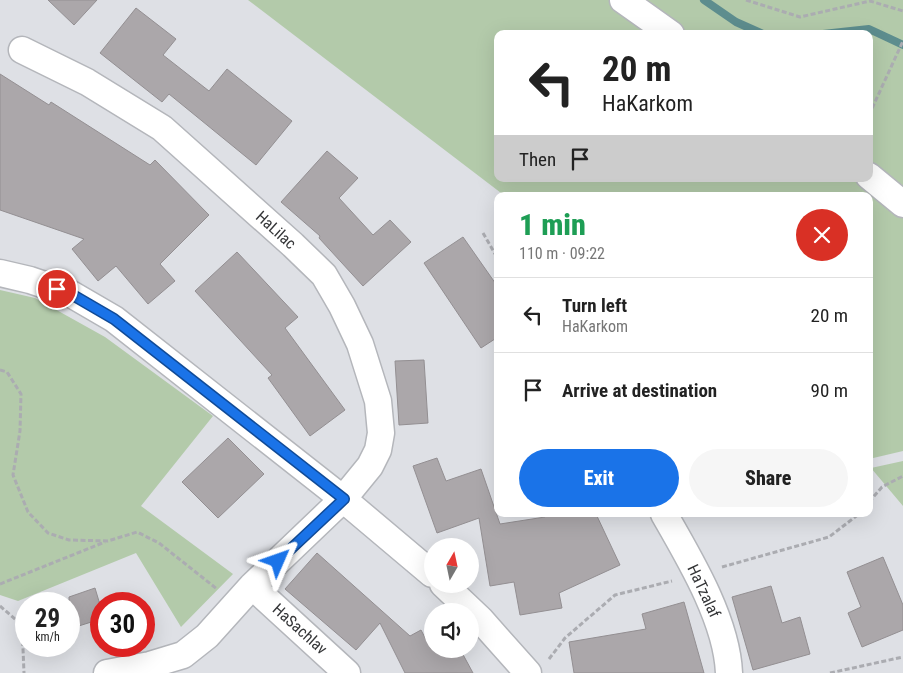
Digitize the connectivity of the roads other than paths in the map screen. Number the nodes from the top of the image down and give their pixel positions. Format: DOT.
graph roads {
  1 [pos="623,0"];
  2 [pos="665,30"];
  3 [pos="22,50"];
  4 [pos="873,179"];
  5 [pos="903,204"];
  6 [pos="0,274"];
  7 [pos="344,499"];
  8 [pos="666,517"];
  9 [pos="424,567"];
  10 [pos="453,593"];
  11 [pos="244,595"];
  12 [pos="107,673"];
  13 [pos="347,673"];
  14 [pos="528,673"];
  15 [pos="730,673"];
  1 -- 2 [label="street"];
  3 -- 7 [label="street, HaLilac"];
  4 -- 5 [label="street"];
  6 -- 7 [label="street"];
  7 -- 9 [label="street"];
  7 -- 11 [label="street, HaLilac"];
  8 -- 15 [label="street, HaTzalaf"];
  10 -- 14 [label="street"];
  11 -- 12 [label="street, HaLilac"];
  11 -- 13 [label="street, HaSachlav"];
}
